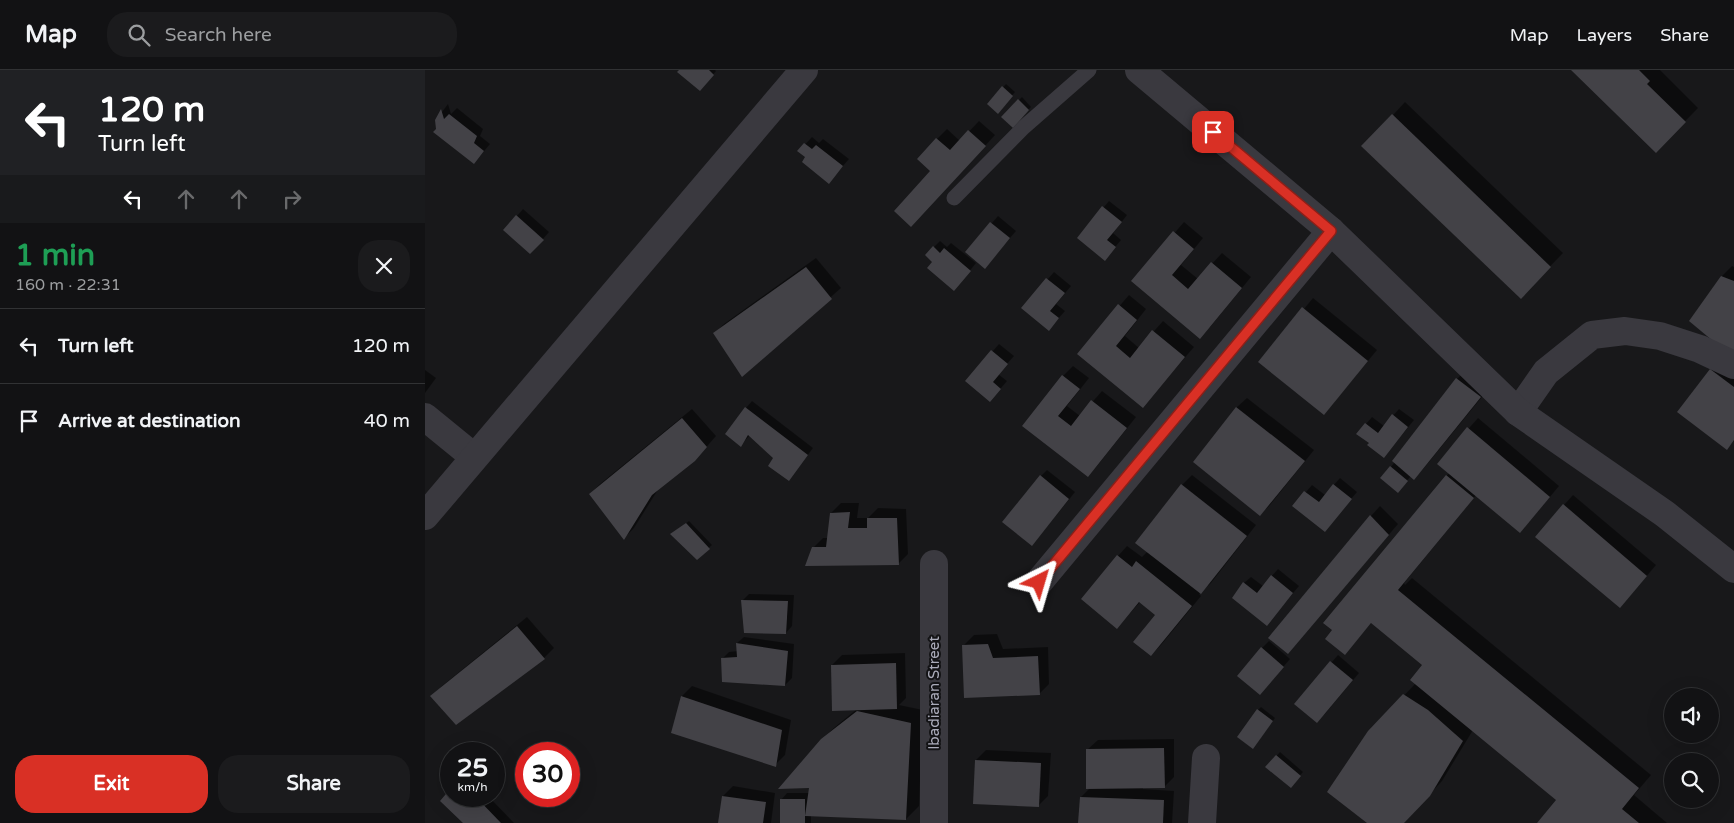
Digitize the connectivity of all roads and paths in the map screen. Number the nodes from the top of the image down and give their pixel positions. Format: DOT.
graph roads {
  1 [pos="804,70"];
  2 [pos="1089,70"];
  3 [pos="1139,70"];
  4 [pos="954,198"];
  5 [pos="1331,231"];
  6 [pos="1734,365"];
  7 [pos="1518,412"];
  8 [pos="425,417"];
  9 [pos="474,457"];
  10 [pos="425,516"];
  11 [pos="934,564"];
  12 [pos="1734,569"];
  13 [pos="1039,582"];
  14 [pos="1206,758"];
  15 [pos="934,823"];
  16 [pos="1202,823"];
  1 -- 9 [label="street"];
  2 -- 4 [label="lane"];
  3 -- 5 [label="street"];
  5 -- 7 [label="street"];
  5 -- 13 [label="street"];
  6 -- 7 [label="street"];
  7 -- 12 [label="street"];
  8 -- 9 [label="street"];
  9 -- 10 [label="street"];
  11 -- 15 [label="street, Ibadiaran Street"];
  14 -- 16 [label="street"];
}
